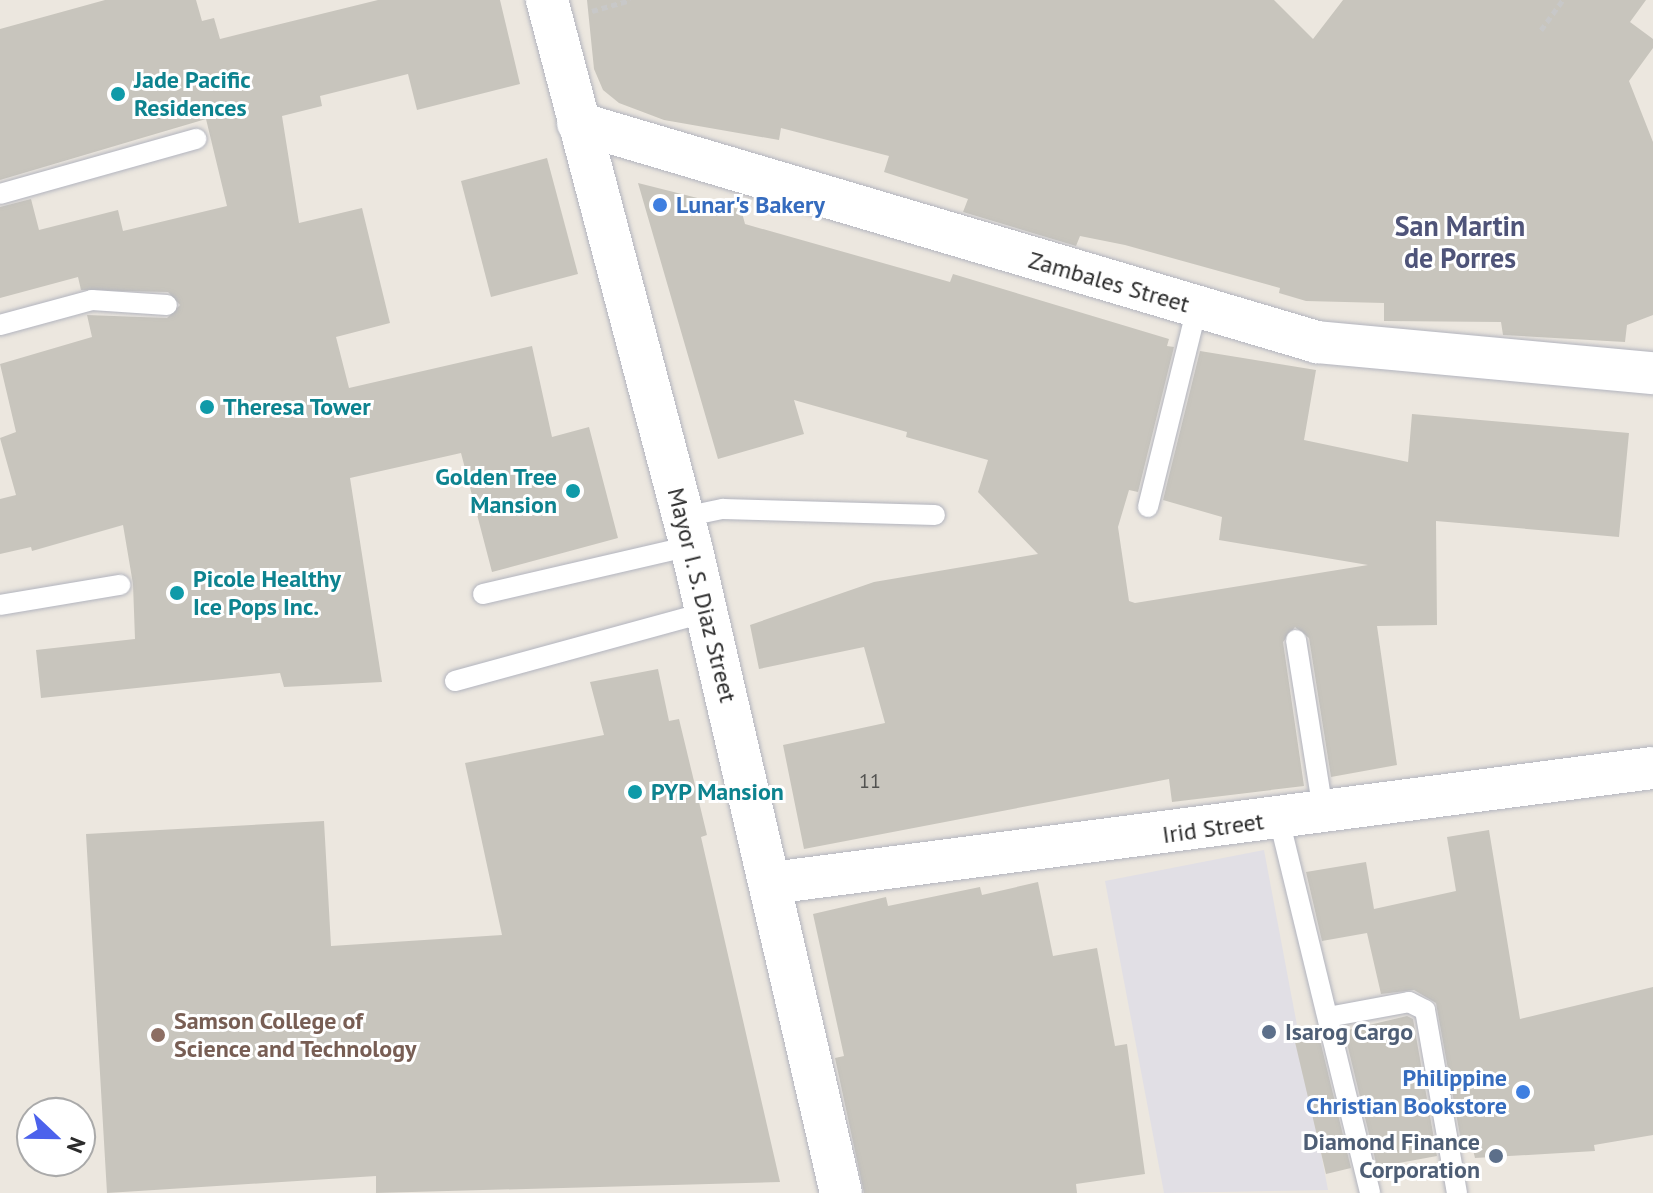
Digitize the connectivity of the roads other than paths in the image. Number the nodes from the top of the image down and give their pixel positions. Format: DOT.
graph roads {
  1 [pos="547,0"];
  2 [pos="578,123"];
  3 [pos="196,139"];
  4 [pos="0,194"];
  5 [pos="167,305"];
  6 [pos="1197,307"];
  7 [pos="0,325"];
  8 [pos="1653,373"];
  9 [pos="1148,507"];
  10 [pos="935,515"];
  11 [pos="687,532"];
  12 [pos="120,585"];
  13 [pos="483,594"];
  14 [pos="0,605"];
  15 [pos="707,612"];
  16 [pos="1296,640"];
  17 [pos="455,681"];
  18 [pos="1653,768"];
  19 [pos="1323,811"];
  20 [pos="1279,819"];
  21 [pos="772,883"];
  22 [pos="1328,1017"];
  23 [pos="841,1193"];
  24 [pos="1370,1193"];
  25 [pos="1457,1193"];
  1 -- 2 [label="street, Mayor I. S. Diaz Street"];
  2 -- 6 [label="street, Zambales Street"];
  2 -- 11 [label="street, Mayor I. S. Diaz Street"];
  3 -- 4 [label="lane"];
  5 -- 7 [label="lane"];
  6 -- 8 [label="street, Zambales Street"];
  6 -- 9 [label="lane"];
  10 -- 11 [label="lane"];
  11 -- 13 [label="lane"];
  11 -- 15 [label="street, Mayor I. S. Diaz Street"];
  12 -- 14 [label="lane"];
  15 -- 17 [label="lane"];
  15 -- 21 [label="street, Mayor I. S. Diaz Street"];
  16 -- 19 [label="lane"];
  18 -- 19 [label="street, Irid Street"];
  19 -- 20 [label="street, Irid Street"];
  20 -- 21 [label="street, Irid Street"];
  20 -- 22 [label="lane"];
  21 -- 23 [label="street, Mayor I. S. Diaz Street"];
  22 -- 24 [label="lane"];
  22 -- 25 [label="lane"];
}
